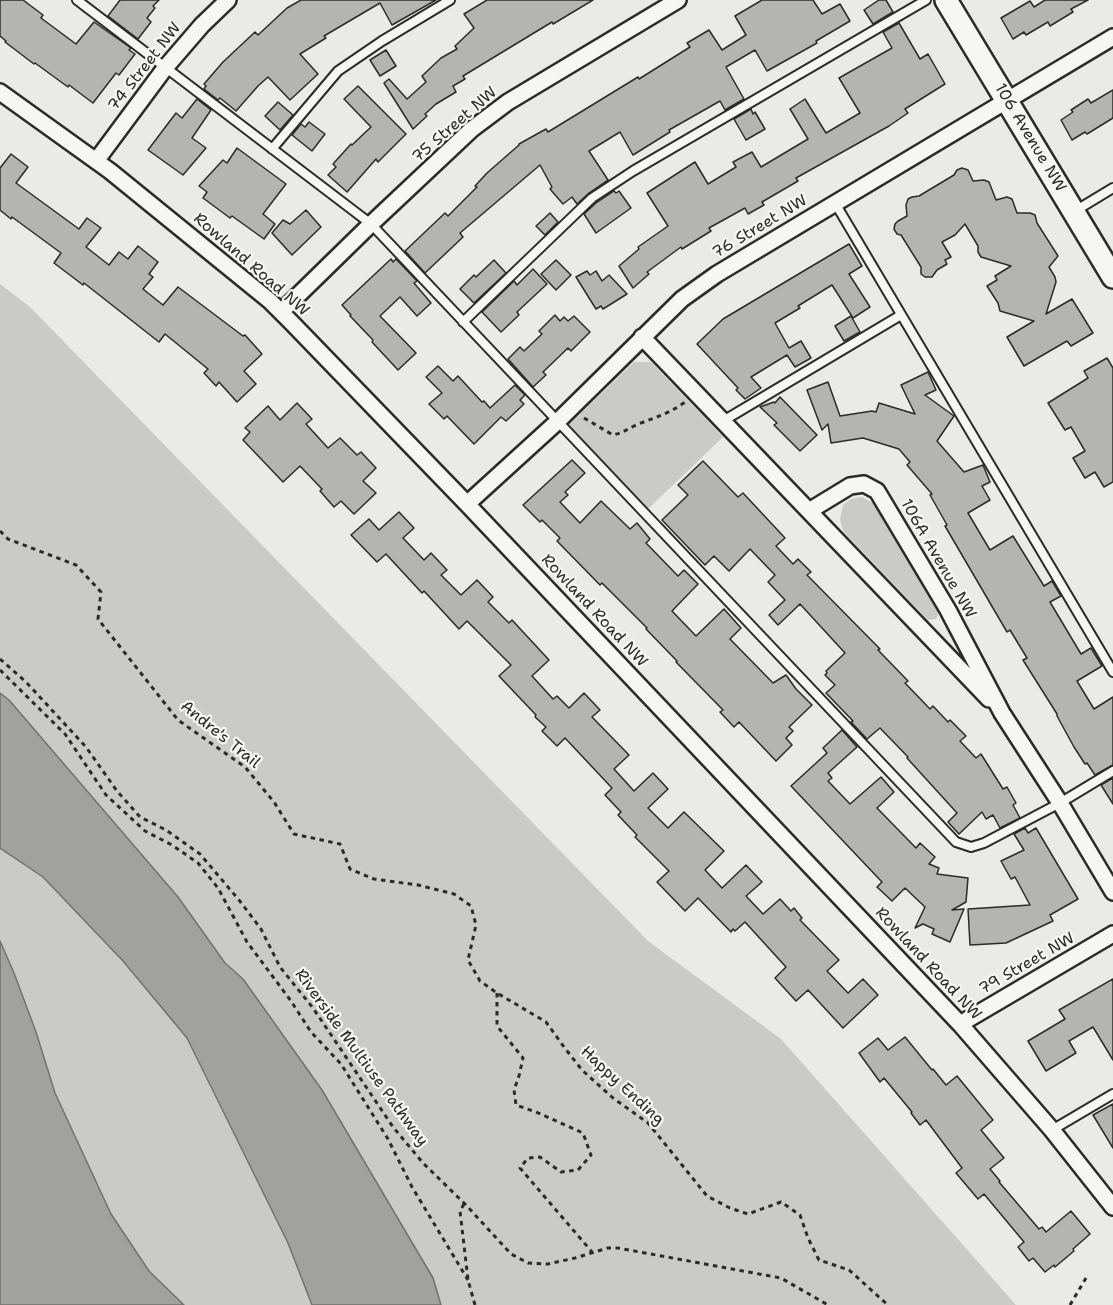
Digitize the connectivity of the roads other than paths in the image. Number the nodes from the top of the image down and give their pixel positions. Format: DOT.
graph roads {
  1 [pos="77,0"];
  2 [pos="228,0"];
  3 [pos="450,0"];
  4 [pos="678,0"];
  5 [pos="926,0"];
  6 [pos="946,0"];
  7 [pos="1113,36"];
  8 [pos="165,68"];
  9 [pos="0,92"];
  10 [pos="1007,100"];
  11 [pos="272,149"];
  12 [pos="96,161"];
  13 [pos="1113,188"];
  14 [pos="835,203"];
  15 [pos="1074,212"];
  16 [pos="371,224"];
  17 [pos="1113,277"];
  18 [pos="281,312"];
  19 [pos="901,315"];
  20 [pos="463,322"];
  21 [pos="642,337"];
  22 [pos="723,421"];
  23 [pos="557,422"];
  24 [pos="467,504"];
  25 [pos="809,511"];
  26 [pos="1113,672"];
  27 [pos="1002,713"];
  28 [pos="1113,771"];
  29 [pos="1060,803"];
  30 [pos="1113,892"];
  31 [pos="1113,934"];
  32 [pos="960,1024"];
  33 [pos="1113,1094"];
  34 [pos="1052,1131"];
  35 [pos="1113,1207"];
  1 -- 8 [label="lane"];
  2 -- 8 [label="street, 74 Street NW"];
  3 -- 11 [label="lane"];
  4 -- 16 [label="street, 75 Street NW"];
  5 -- 20 [label="lane"];
  6 -- 10 [label="main road, 106 Avenue NW"];
  7 -- 10 [label="street, 76 Street NW"];
  8 -- 11 [label="lane"];
  8 -- 12 [label="street, 74 Street NW"];
  9 -- 12 [label="street, Rowland Road NW"];
  10 -- 14 [label="street, 76 Street NW"];
  10 -- 15 [label="main road, 106 Avenue NW"];
  11 -- 16 [label="lane"];
  12 -- 18 [label="street, Rowland Road NW"];
  13 -- 15 [label="lane"];
  14 -- 19 [label="lane"];
  14 -- 21 [label="street, 76 Street NW"];
  15 -- 17 [label="main road, 106 Avenue NW"];
  16 -- 18 [label="street, 75 Street NW"];
  16 -- 20 [label="lane"];
  18 -- 24 [label="street, Rowland Road NW"];
  19 -- 22 [label="lane"];
  19 -- 26 [label="lane"];
  20 -- 23 [label="lane"];
  21 -- 22 [label="street, 106A Avenue NW"];
  21 -- 23 [label="street, 76 Street NW"];
  22 -- 25 [label="street, 106A Avenue NW"];
  23 -- 24 [label="street, 76 Street NW"];
  23 -- 29 [label="lane"];
  24 -- 32 [label="street, Rowland Road NW"];
  25 -- 27 [label="street, 106A Avenue NW"];
  25 -- 27 [label="street, 106A Avenue NW"];
  27 -- 29 [label="street, 106A Avenue NW"];
  28 -- 29 [label="lane"];
  29 -- 30 [label="street, 106A Avenue NW"];
  31 -- 32 [label="street, 79 Street NW"];
  32 -- 34 [label="street, Rowland Road NW"];
  33 -- 34 [label="lane"];
  34 -- 35 [label="street, Rowland Road NW"];
}
